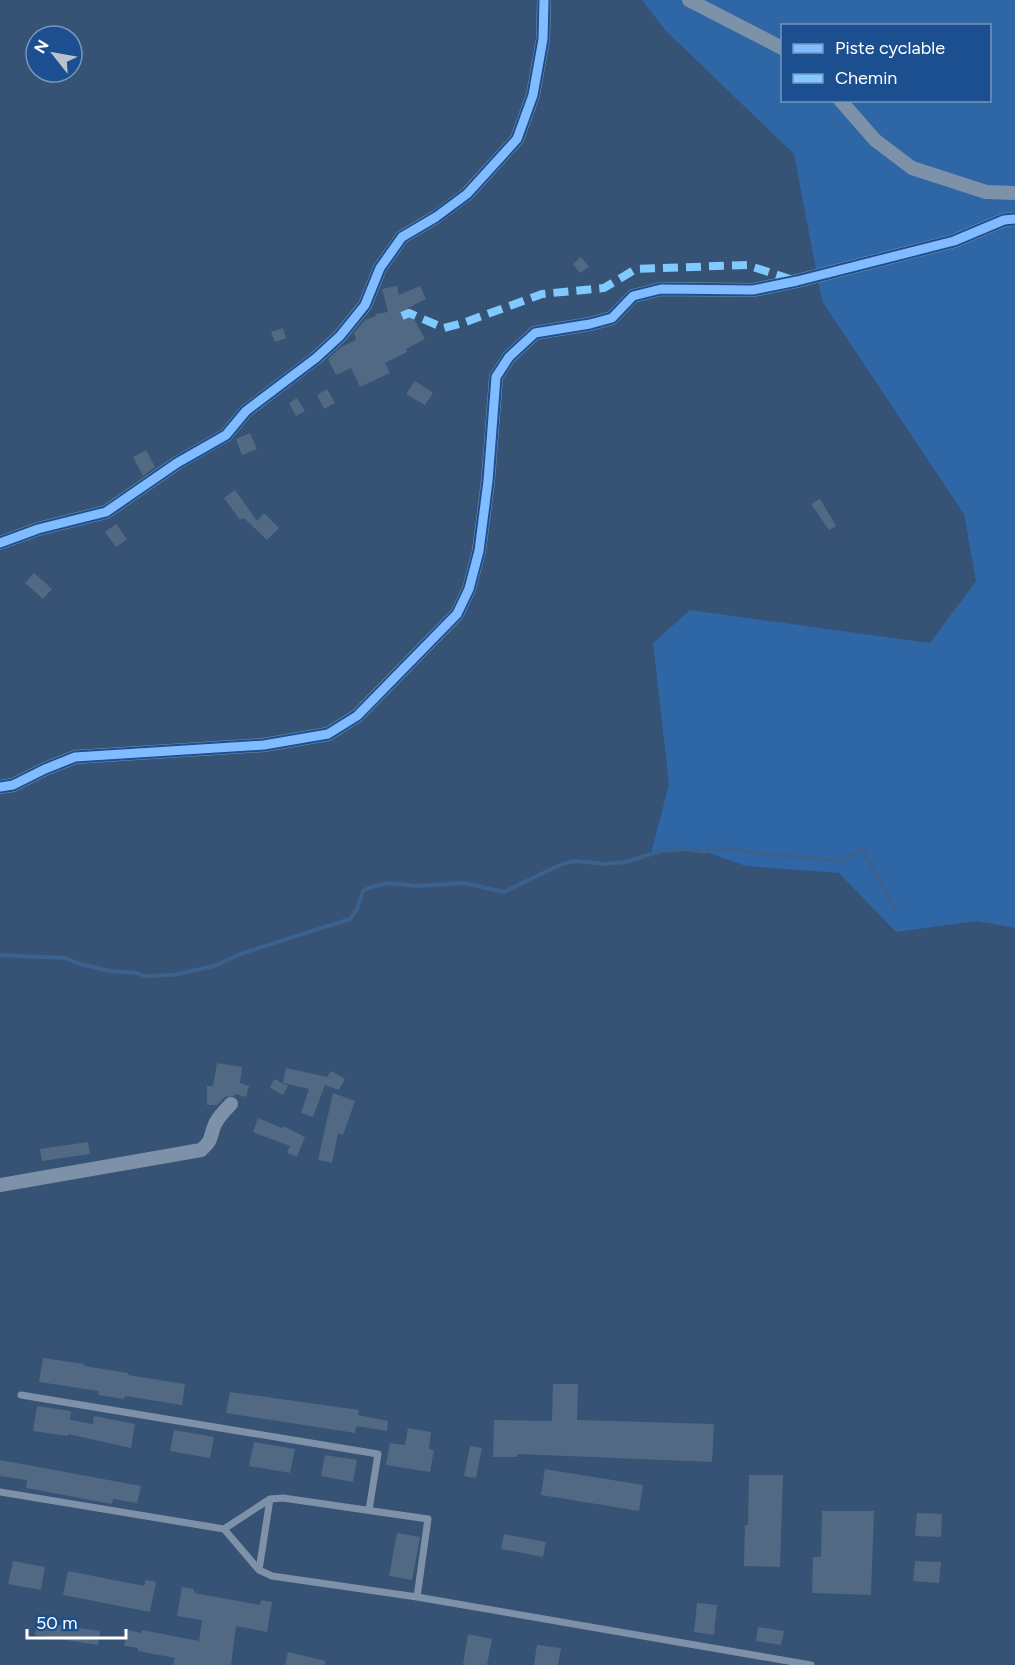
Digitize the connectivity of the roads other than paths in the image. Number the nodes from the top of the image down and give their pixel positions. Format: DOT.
graph roads {
  1 [pos="544,0"];
  2 [pos="689,0"];
  3 [pos="781,47"];
  4 [pos="842,102"];
  5 [pos="1015,193"];
  6 [pos="1015,219"];
  7 [pos="0,543"];
  8 [pos="0,787"];
  9 [pos="231,1104"];
  10 [pos="0,1185"];
  11 [pos="21,1395"];
  12 [pos="0,1492"];
  13 [pos="270,1498"];
  14 [pos="369,1510"];
  15 [pos="224,1529"];
  16 [pos="259,1570"];
  17 [pos="417,1597"];
  18 [pos="811,1665"];
  1 -- 7 [label="street"];
  2 -- 3 [label="street"];
  4 -- 5 [label="street"];
  6 -- 8 [label="street"];
  9 -- 10 [label="street"];
  11 -- 14 [label="lane"];
  12 -- 15 [label="lane"];
  13 -- 14 [label="lane"];
  13 -- 15 [label="lane"];
  13 -- 16 [label="lane"];
  14 -- 17 [label="lane"];
  15 -- 16 [label="lane"];
  16 -- 17 [label="lane"];
  17 -- 18 [label="lane"];
}
